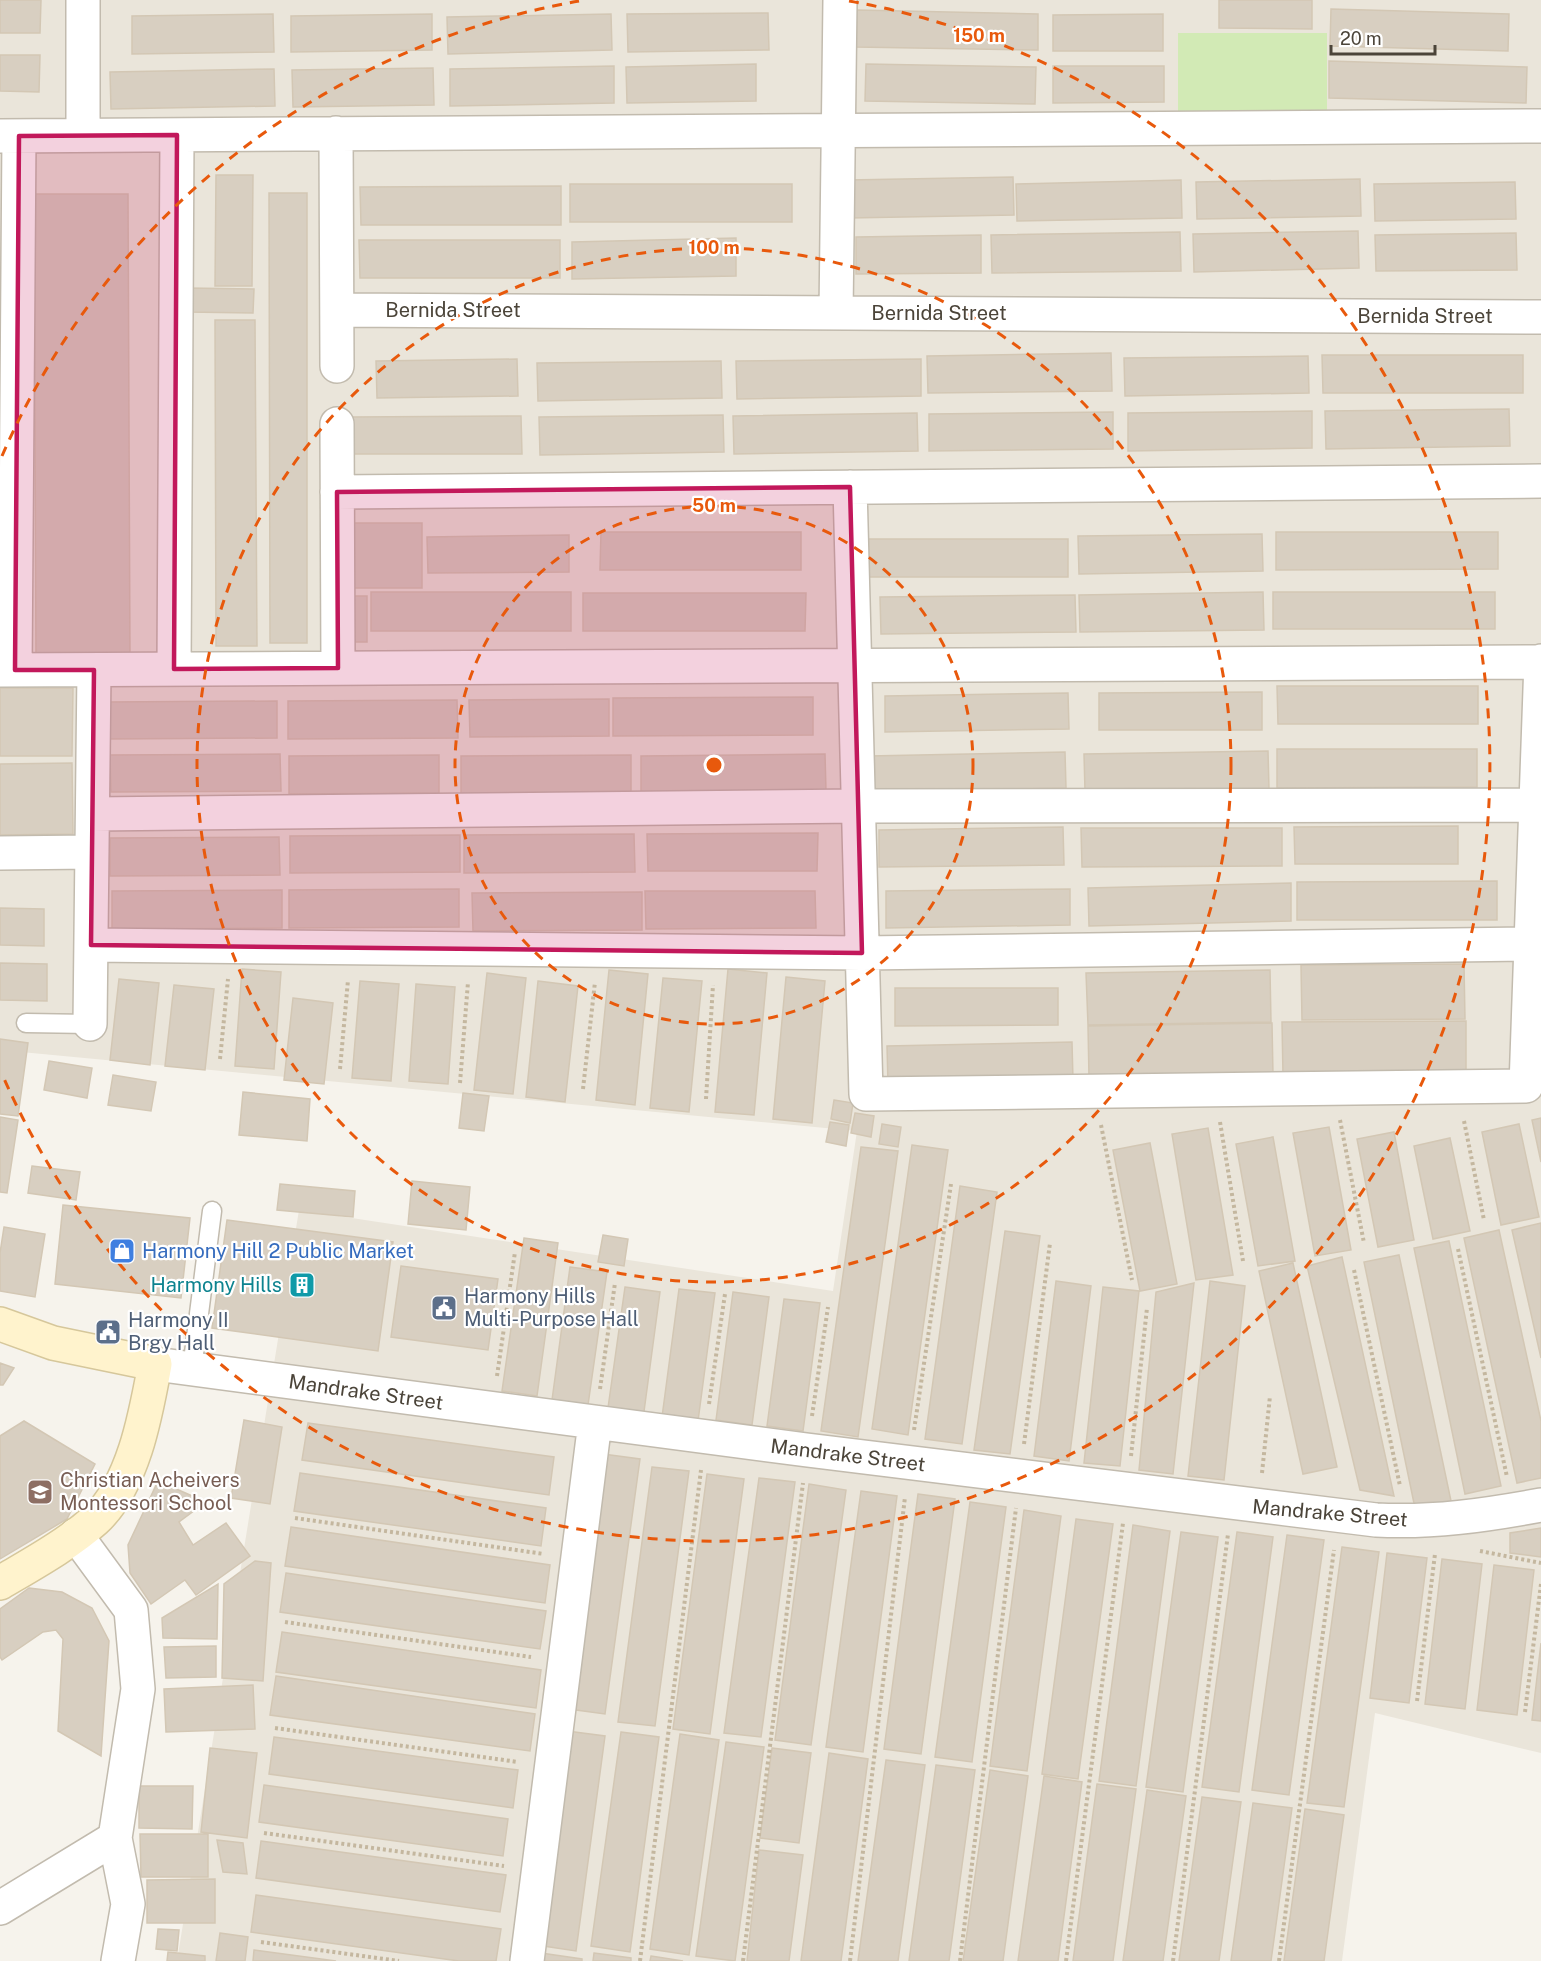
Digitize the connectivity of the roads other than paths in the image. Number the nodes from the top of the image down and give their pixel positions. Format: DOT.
graph roads {
  1 [pos="83,0"];
  2 [pos="840,0"];
  3 [pos="1541,126"];
  4 [pos="840,130"];
  5 [pos="336,133"];
  6 [pos="84,135"];
  7 [pos="177,135"];
  8 [pos="9,136"];
  9 [pos="337,310"];
  10 [pos="836,313"];
  11 [pos="1541,317"];
  12 [pos="337,366"];
  13 [pos="337,424"];
  14 [pos="1541,481"];
  15 [pos="849,487"];
  16 [pos="337,492"];
  17 [pos="1541,662"];
  18 [pos="854,666"];
  19 [pos="338,668"];
  20 [pos="174,669"];
  21 [pos="8,670"];
  22 [pos="94,670"];
  23 [pos="1536,805"];
  24 [pos="858,806"];
  25 [pos="93,814"];
  26 [pos="92,852"];
  27 [pos="0,853"];
  28 [pos="1531,944"];
  29 [pos="91,945"];
  30 [pos="862,953"];
  31 [pos="26,1023"];
  32 [pos="90,1024"];
  33 [pos="212,1211"];
  34 [pos="0,1324"];
  35 [pos="155,1364"];
  36 [pos="192,1369"];
  37 [pos="595,1422"];
  38 [pos="1528,1507"];
  39 [pos="76,1535"];
  40 [pos="0,1583"];
  41 [pos="115,1838"];
  42 [pos="0,1908"];
  43 [pos="118,1961"];
  44 [pos="527,1961"];
  1 -- 6 [label="street"];
  2 -- 4 [label="street"];
  3 -- 4 [label="street"];
  4 -- 5 [label="street"];
  4 -- 10 [label="street"];
  5 -- 7 [label="street"];
  5 -- 9 [label="street"];
  6 -- 7 [label="street"];
  6 -- 8 [label="street"];
  7 -- 20 [label="street"];
  8 -- 21 [label="street"];
  9 -- 10 [label="street, Bernida Street"];
  9 -- 12 [label="street"];
  10 -- 11 [label="street, Bernida Street"];
  13 -- 16 [label="street"];
  14 -- 15 [label="street"];
  15 -- 16 [label="street"];
  15 -- 18 [label="street"];
  16 -- 19 [label="street"];
  17 -- 18 [label="street"];
  17 -- 23 [label="street"];
  18 -- 19 [label="street"];
  18 -- 24 [label="street"];
  19 -- 20 [label="street"];
  20 -- 22 [label="street"];
  21 -- 22 [label="street"];
  22 -- 25 [label="street"];
  23 -- 24 [label="street"];
  23 -- 28 [label="street"];
  24 -- 25 [label="street"];
  24 -- 30 [label="street"];
  25 -- 26 [label="street"];
  26 -- 27 [label="street"];
  26 -- 29 [label="street"];
  28 -- 30 [label="street"];
  28 -- 30 [label="street"];
  29 -- 30 [label="street"];
  29 -- 32 [label="street"];
  31 -- 32 [label="lane"];
  33 -- 36 [label="lane"];
  34 -- 35 [label="street"];
  35 -- 36 [label="street, Mandrake Street"];
  35 -- 39 [label="street"];
  36 -- 37 [label="street, Mandrake Street"];
  37 -- 38 [label="street, Mandrake Street"];
  37 -- 44 [label="street"];
  39 -- 40 [label="street"];
  39 -- 41 [label="street"];
  41 -- 42 [label="street"];
  41 -- 43 [label="street"];
}
